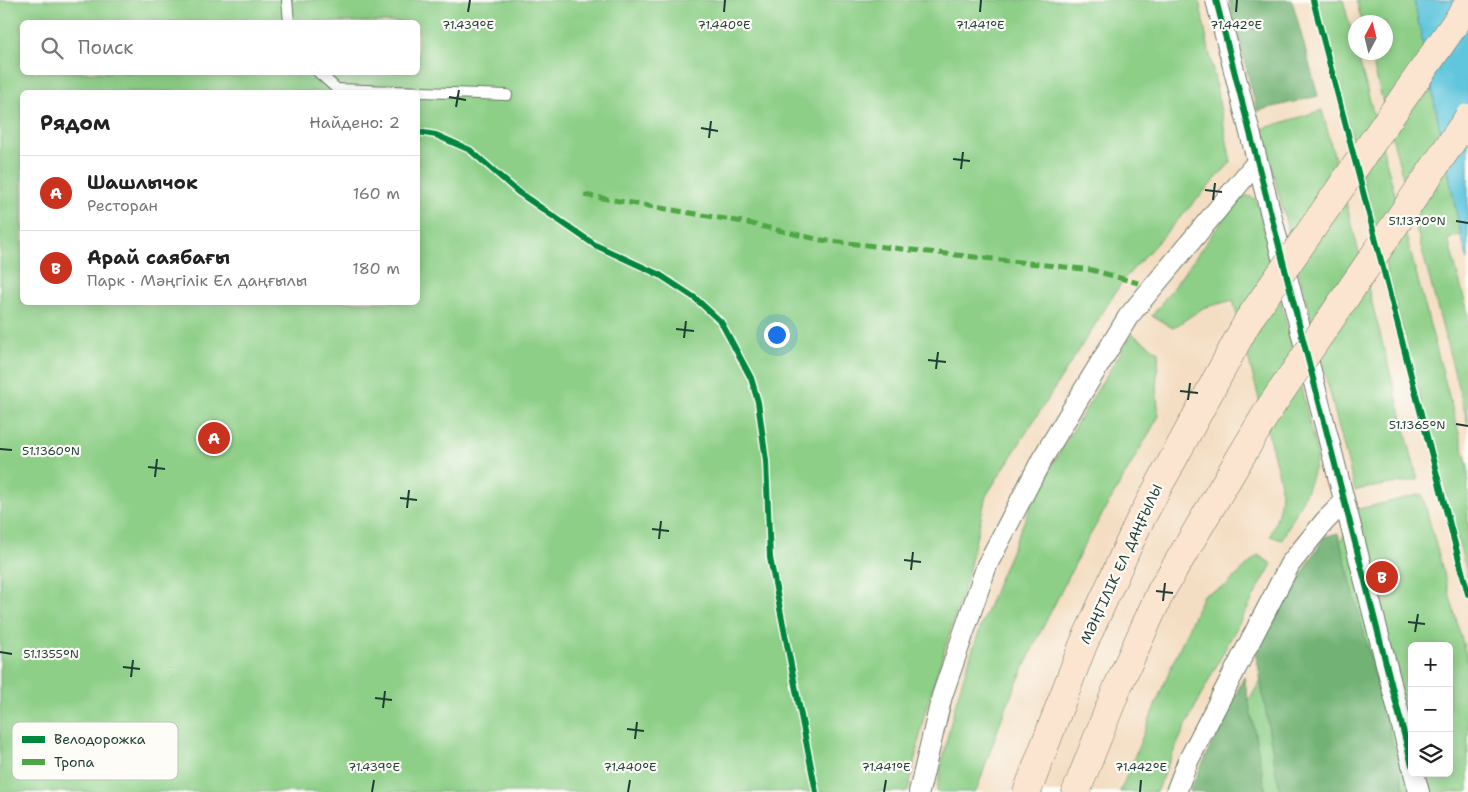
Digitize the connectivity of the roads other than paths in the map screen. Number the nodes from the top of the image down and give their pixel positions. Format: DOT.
graph roads {
  1 [pos="287,0"];
  2 [pos="1216,0"];
  3 [pos="1468,5"];
  4 [pos="289,20"];
  5 [pos="321,75"];
  6 [pos="365,90"];
  7 [pos="420,92"];
  8 [pos="507,95"];
  9 [pos="1468,118"];
  10 [pos="1257,162"];
  11 [pos="1344,502"];
  12 [pos="1408,750"];
  13 [pos="1415,777"];
  14 [pos="918,792"];
  15 [pos="1027,792"];
  16 [pos="1076,792"];
  17 [pos="1176,792"];
  18 [pos="1419,792"];
  1 -- 4 [label="lane"];
  2 -- 10 [label="street"];
  3 -- 15 [label="main road, МӘҢГІЛІК ЕЛ ДАҢҒЫЛЫ, bridge"];
  5 -- 6 [label="lane"];
  7 -- 8 [label="lane"];
  9 -- 16 [label="main road, bridge"];
  10 -- 11 [label="street"];
  10 -- 14 [label="street"];
  11 -- 12 [label="street"];
  11 -- 17 [label="street"];
  13 -- 18 [label="street"];
}
